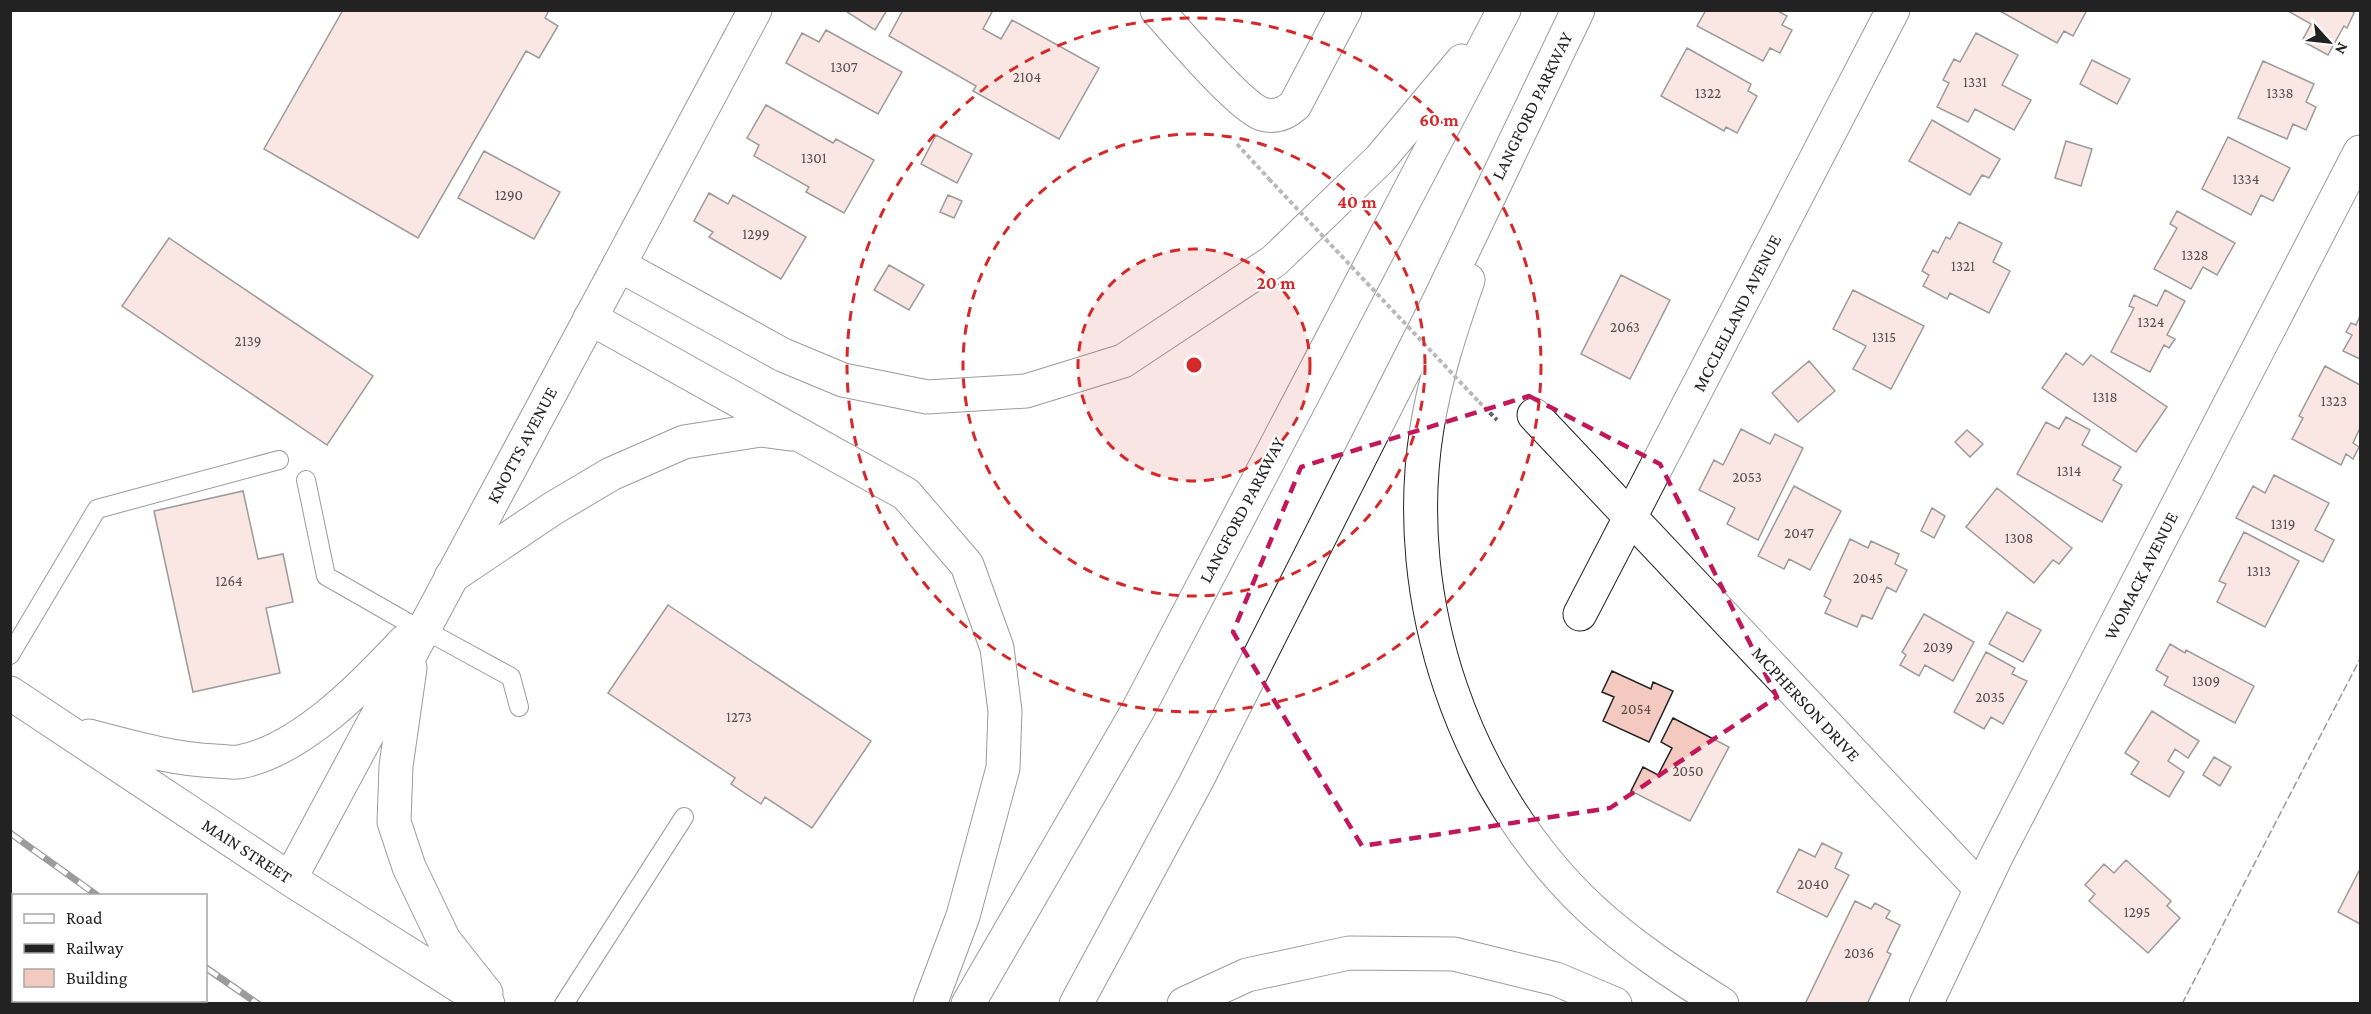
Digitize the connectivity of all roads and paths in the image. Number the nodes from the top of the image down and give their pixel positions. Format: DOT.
graph roads {
  1 [pos="755,10"];
  2 [pos="1345,10"];
  3 [pos="1578,10"];
  4 [pos="1893,10"];
  5 [pos="1504,11"];
  6 [pos="1159,13"];
  7 [pos="1554,59"];
  8 [pos="1233,139"];
  9 [pos="2361,152"];
  10 [pos="619,264"];
  11 [pos="590,318"];
  12 [pos="1479,402"];
  13 [pos="1534,415"];
  14 [pos="801,436"];
  15 [pos="279,460"];
  16 [pos="306,480"];
  17 [pos="1631,519"];
  18 [pos="452,577"];
  19 [pos="1580,614"];
  20 [pos="422,630"];
  21 [pos="10,655"];
  22 [pos="10,693"];
  23 [pos="519,707"];
  24 [pos="63,730"];
  25 [pos="684,817"];
  26 [pos="290,879"];
  27 [pos="1980,888"];
  28 [pos="488,1004"];
  29 [pos="494,1004"];
  30 [pos="564,1004"];
  31 [pos="930,1004"];
  32 [pos="968,1004"];
  33 [pos="1076,1004"];
  34 [pos="1184,1004"];
  35 [pos="1615,1004"];
  36 [pos="1722,1004"];
  37 [pos="1926,1004"];
  1 -- 10 [label="main road, KNOTTS AVENUE"];
  2 -- 6 [label="main road"];
  3 -- 7 [label="main road, LANGFORD PARKWAY"];
  4 -- 17 [label="main road, MCCLELLAND AVENUE"];
  5 -- 10 [label="main road"];
  5 -- 32 [label="main road, LANGFORD PARKWAY"];
  7 -- 33 [label="main road, LANGFORD PARKWAY"];
  7 -- 36 [label="main road"];
  8 -- 12 [label="path, bridge"];
  9 -- 27 [label="main road, WOMACK AVENUE"];
  10 -- 11 [label="main road, KNOTTS AVENUE"];
  11 -- 14 [label="main road"];
  11 -- 18 [label="main road, KNOTTS AVENUE"];
  13 -- 17 [label="main road, MCPHERSON DRIVE"];
  14 -- 18 [label="main road"];
  14 -- 31 [label="main road"];
  15 -- 21 [label="lane"];
  16 -- 20 [label="lane"];
  17 -- 19 [label="main road, MCCLELLAND AVENUE"];
  17 -- 27 [label="main road, MCPHERSON DRIVE"];
  18 -- 20 [label="main road, KNOTTS AVENUE"];
  20 -- 23 [label="lane"];
  20 -- 24 [label="main road"];
  20 -- 26 [label="main road, KNOTTS AVENUE"];
  20 -- 29 [label="main road"];
  22 -- 24 [label="main road, MAIN STREET"];
  24 -- 26 [label="main road, MAIN STREET"];
  25 -- 30 [label="lane"];
  26 -- 28 [label="main road, MAIN STREET"];
  27 -- 37 [label="main road, WOMACK AVENUE"];
  34 -- 35 [label="main road"];
}
